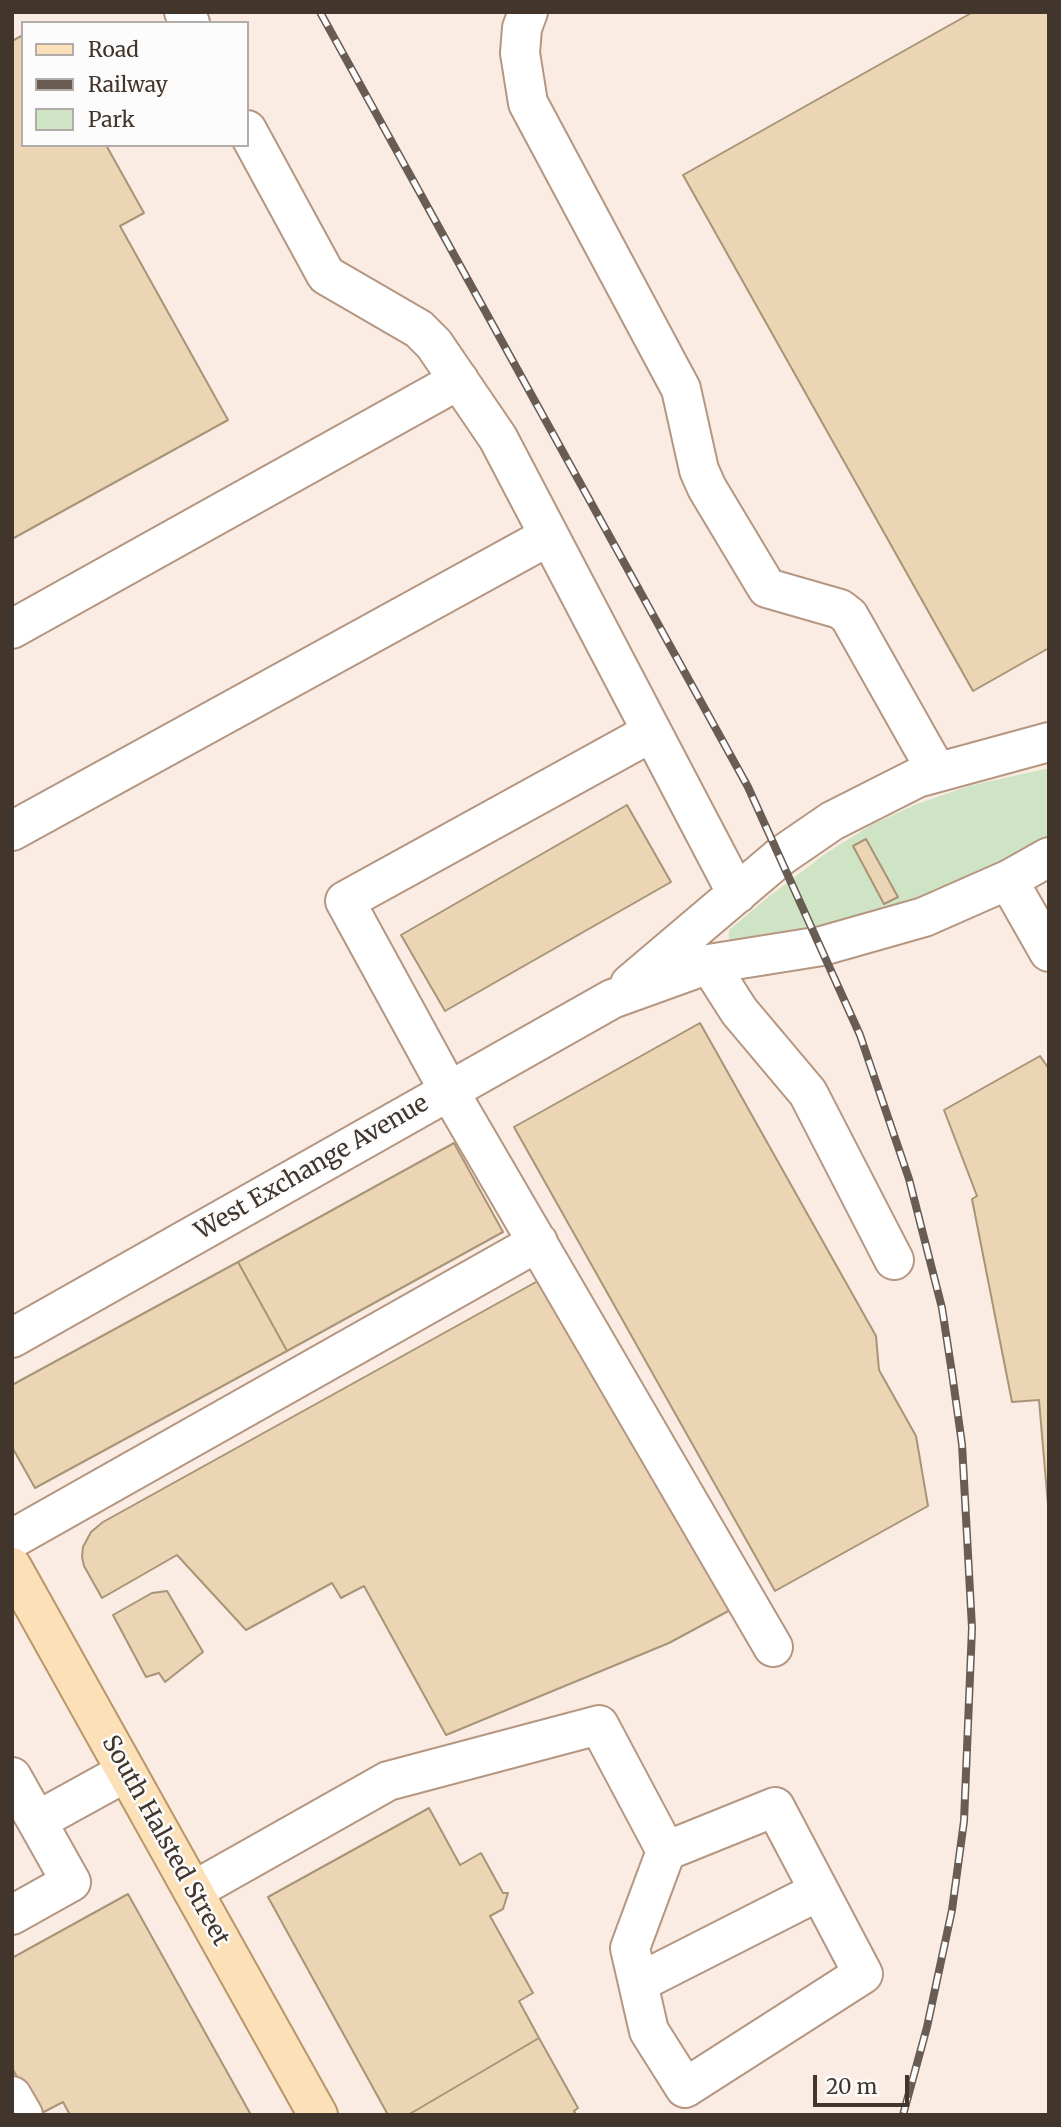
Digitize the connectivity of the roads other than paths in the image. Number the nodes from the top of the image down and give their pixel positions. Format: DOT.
graph roads {
  1 [pos="528,12"];
  2 [pos="248,132"];
  3 [pos="459,380"];
  4 [pos="550,536"];
  5 [pos="12,629"];
  6 [pos="652,732"];
  7 [pos="1049,742"];
  8 [pos="937,772"];
  9 [pos="12,831"];
  10 [pos="1049,857"];
  11 [pos="1008,880"];
  12 [pos="737,894"];
  13 [pos="1049,952"];
  14 [pos="709,964"];
  15 [pos="612,999"];
  16 [pos="449,1091"];
  17 [pos="538,1242"];
  18 [pos="894,1260"];
  19 [pos="12,1338"];
  20 [pos="12,1539"];
  21 [pos="12,1567"];
  22 [pos="773,1647"];
  23 [pos="126,1772"];
  24 [pos="12,1777"];
  25 [pos="37,1821"];
  26 [pos="666,1851"];
  27 [pos="193,1891"];
  28 [pos="819,1891"];
  29 [pos="12,1915"];
  30 [pos="638,1983"];
  31 [pos="12,2096"];
  32 [pos="23,2115"];
  33 [pos="318,2115"];
  1 -- 8 [label="street"];
  2 -- 3 [label="street"];
  3 -- 4 [label="street"];
  3 -- 5 [label="street"];
  4 -- 6 [label="street"];
  4 -- 9 [label="street"];
  6 -- 12 [label="street"];
  6 -- 16 [label="street"];
  7 -- 8 [label="street, West Exchange Avenue"];
  8 -- 12 [label="street, West Exchange Avenue"];
  10 -- 11 [label="street, West Exchange Avenue"];
  11 -- 13 [label="street"];
  11 -- 14 [label="street, West Exchange Avenue"];
  12 -- 15 [label="street, West Exchange Avenue"];
  14 -- 15 [label="street, West Exchange Avenue"];
  14 -- 18 [label="street"];
  15 -- 16 [label="street, West Exchange Avenue"];
  16 -- 17 [label="street"];
  16 -- 19 [label="street, West Exchange Avenue"];
  17 -- 20 [label="street"];
  17 -- 22 [label="street"];
  21 -- 23 [label="main road, South Halsted Street"];
  23 -- 25 [label="street"];
  23 -- 27 [label="main road, South Halsted Street"];
  24 -- 25 [label="street"];
  25 -- 29 [label="street"];
  26 -- 27 [label="street"];
  26 -- 28 [label="street"];
  26 -- 30 [label="street"];
  27 -- 33 [label="main road, South Halsted Street"];
  28 -- 30 [label="street"];
  28 -- 30 [label="street"];
  31 -- 32 [label="street"];
}
